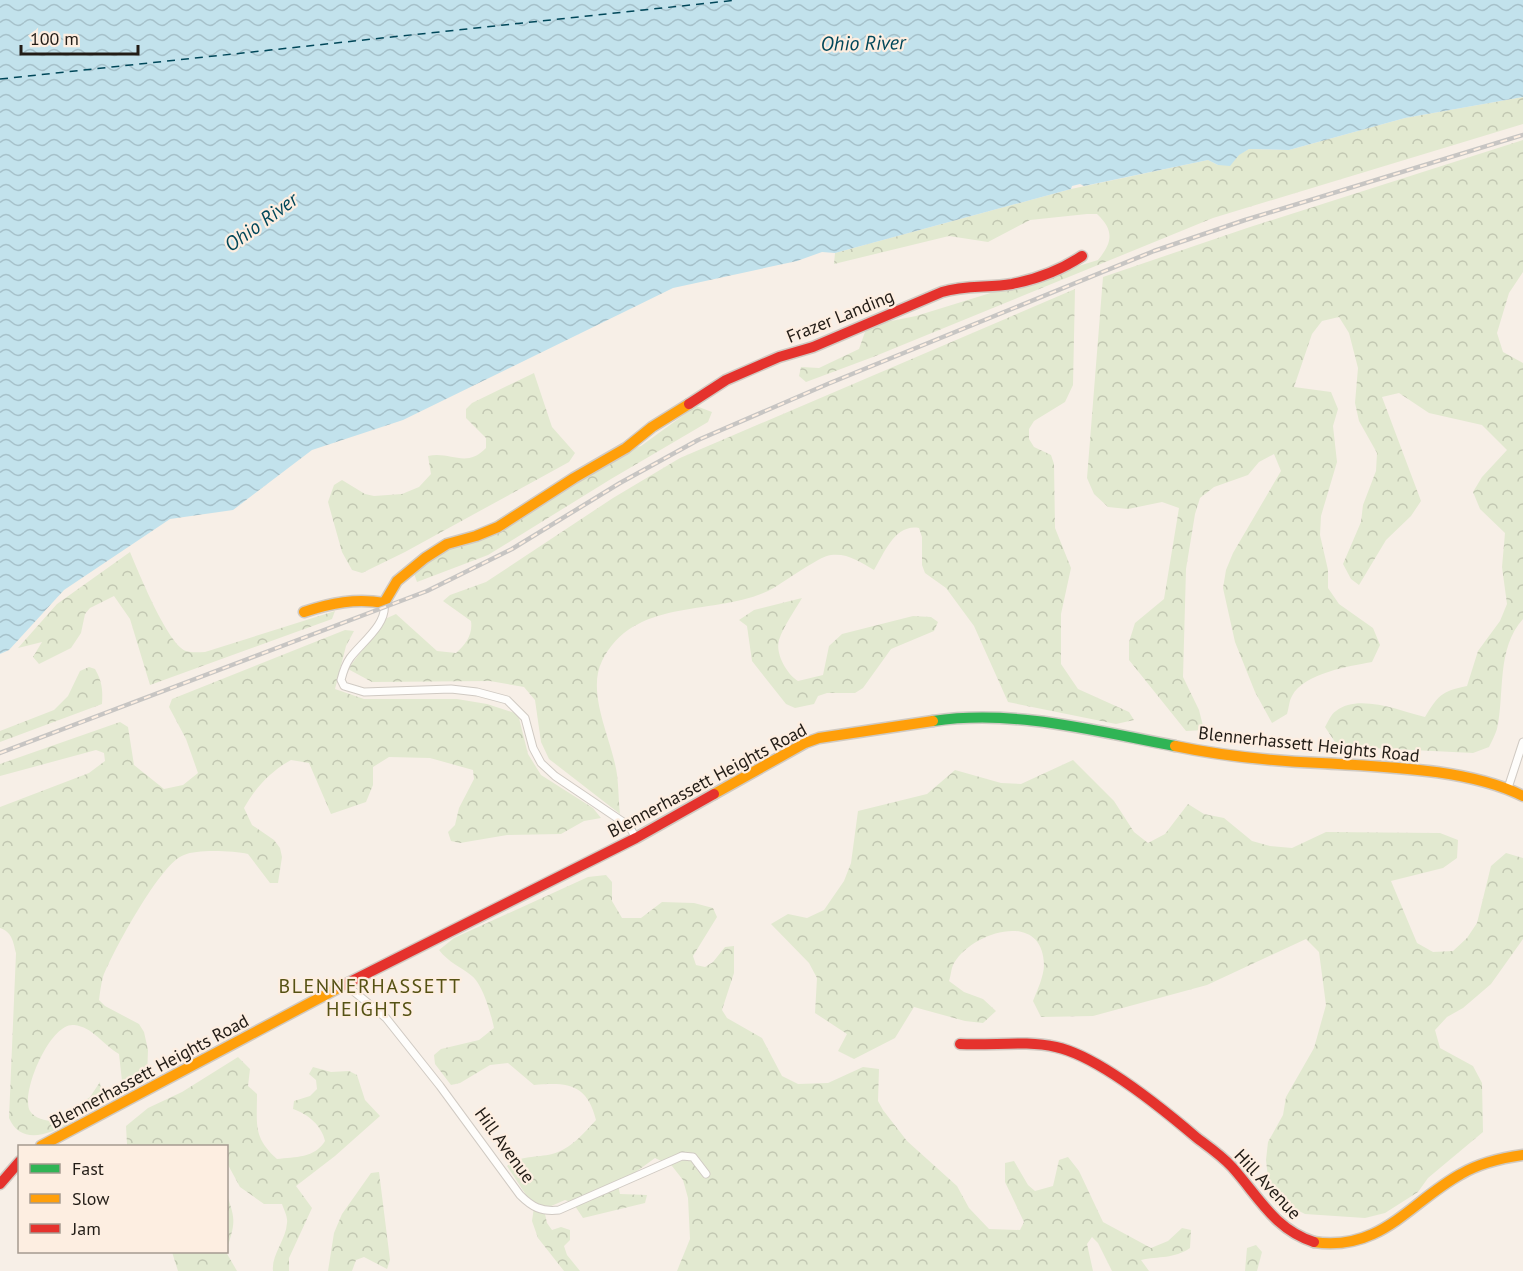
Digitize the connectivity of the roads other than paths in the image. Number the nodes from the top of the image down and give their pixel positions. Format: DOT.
graph roads {
  1 [pos="1082,256"];
  2 [pos="384,603"];
  3 [pos="304,612"];
  4 [pos="1523,742"];
  5 [pos="1508,788"];
  6 [pos="1523,796"];
  7 [pos="636,838"];
  8 [pos="346,985"];
  9 [pos="960,1044"];
  10 [pos="43,1145"];
  11 [pos="1523,1155"];
  12 [pos="18,1163"];
  13 [pos="706,1174"];
  14 [pos="0,1184"];
  1 -- 2 [label="street, Frazer Landing"];
  2 -- 3 [label="street"];
  2 -- 7 [label="street"];
  4 -- 5 [label="street"];
  5 -- 6 [label="street, Blennerhassett Heights Road"];
  5 -- 7 [label="street, Blennerhassett Heights Road"];
  7 -- 8 [label="street, Blennerhassett Heights Road"];
  8 -- 10 [label="street, Blennerhassett Heights Road"];
  8 -- 13 [label="street, Hill Avenue"];
  9 -- 11 [label="street, Hill Avenue"];
  12 -- 14 [label="street"];
}
